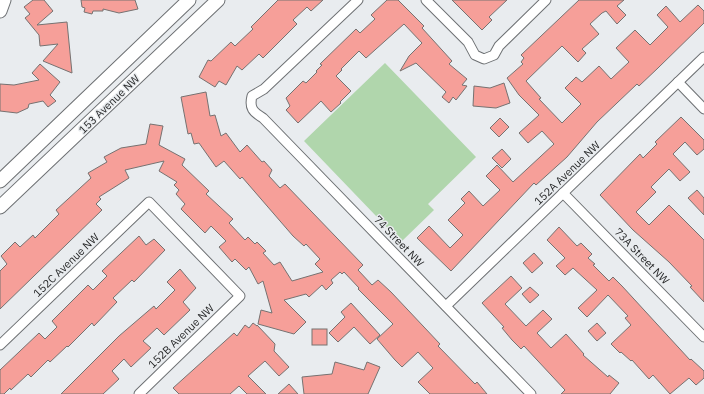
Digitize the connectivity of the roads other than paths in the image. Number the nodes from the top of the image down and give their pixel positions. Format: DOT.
graph roads {
  1 [pos="4,0"];
  2 [pos="189,0"];
  3 [pos="218,0"];
  4 [pos="358,0"];
  5 [pos="426,0"];
  6 [pos="546,0"];
  7 [pos="0,11"];
  8 [pos="704,57"];
  9 [pos="678,82"];
  10 [pos="704,109"];
  11 [pos="0,181"];
  12 [pos="563,193"];
  13 [pos="0,207"];
  14 [pos="240,296"];
  15 [pos="446,306"];
  16 [pos="704,337"];
  17 [pos="0,345"];
  18 [pos="140,394"];
  19 [pos="531,394"];
  1 -- 7 [label="main road"];
  2 -- 11 [label="main road, 153 Avenue NW"];
  3 -- 13 [label="main road, 153 Avenue NW"];
  4 -- 15 [label="street, 74 Street NW"];
  5 -- 6 [label="street"];
  8 -- 9 [label="street, 152A Avenue NW"];
  9 -- 10 [label="street"];
  9 -- 12 [label="street, 152A Avenue NW"];
  12 -- 15 [label="street, 152A Avenue NW"];
  12 -- 16 [label="street, 73A Street NW"];
  14 -- 17 [label="street, 152C Avenue NW"];
  14 -- 18 [label="street, 152B Avenue NW"];
  15 -- 19 [label="street, 74 Street NW"];
}
